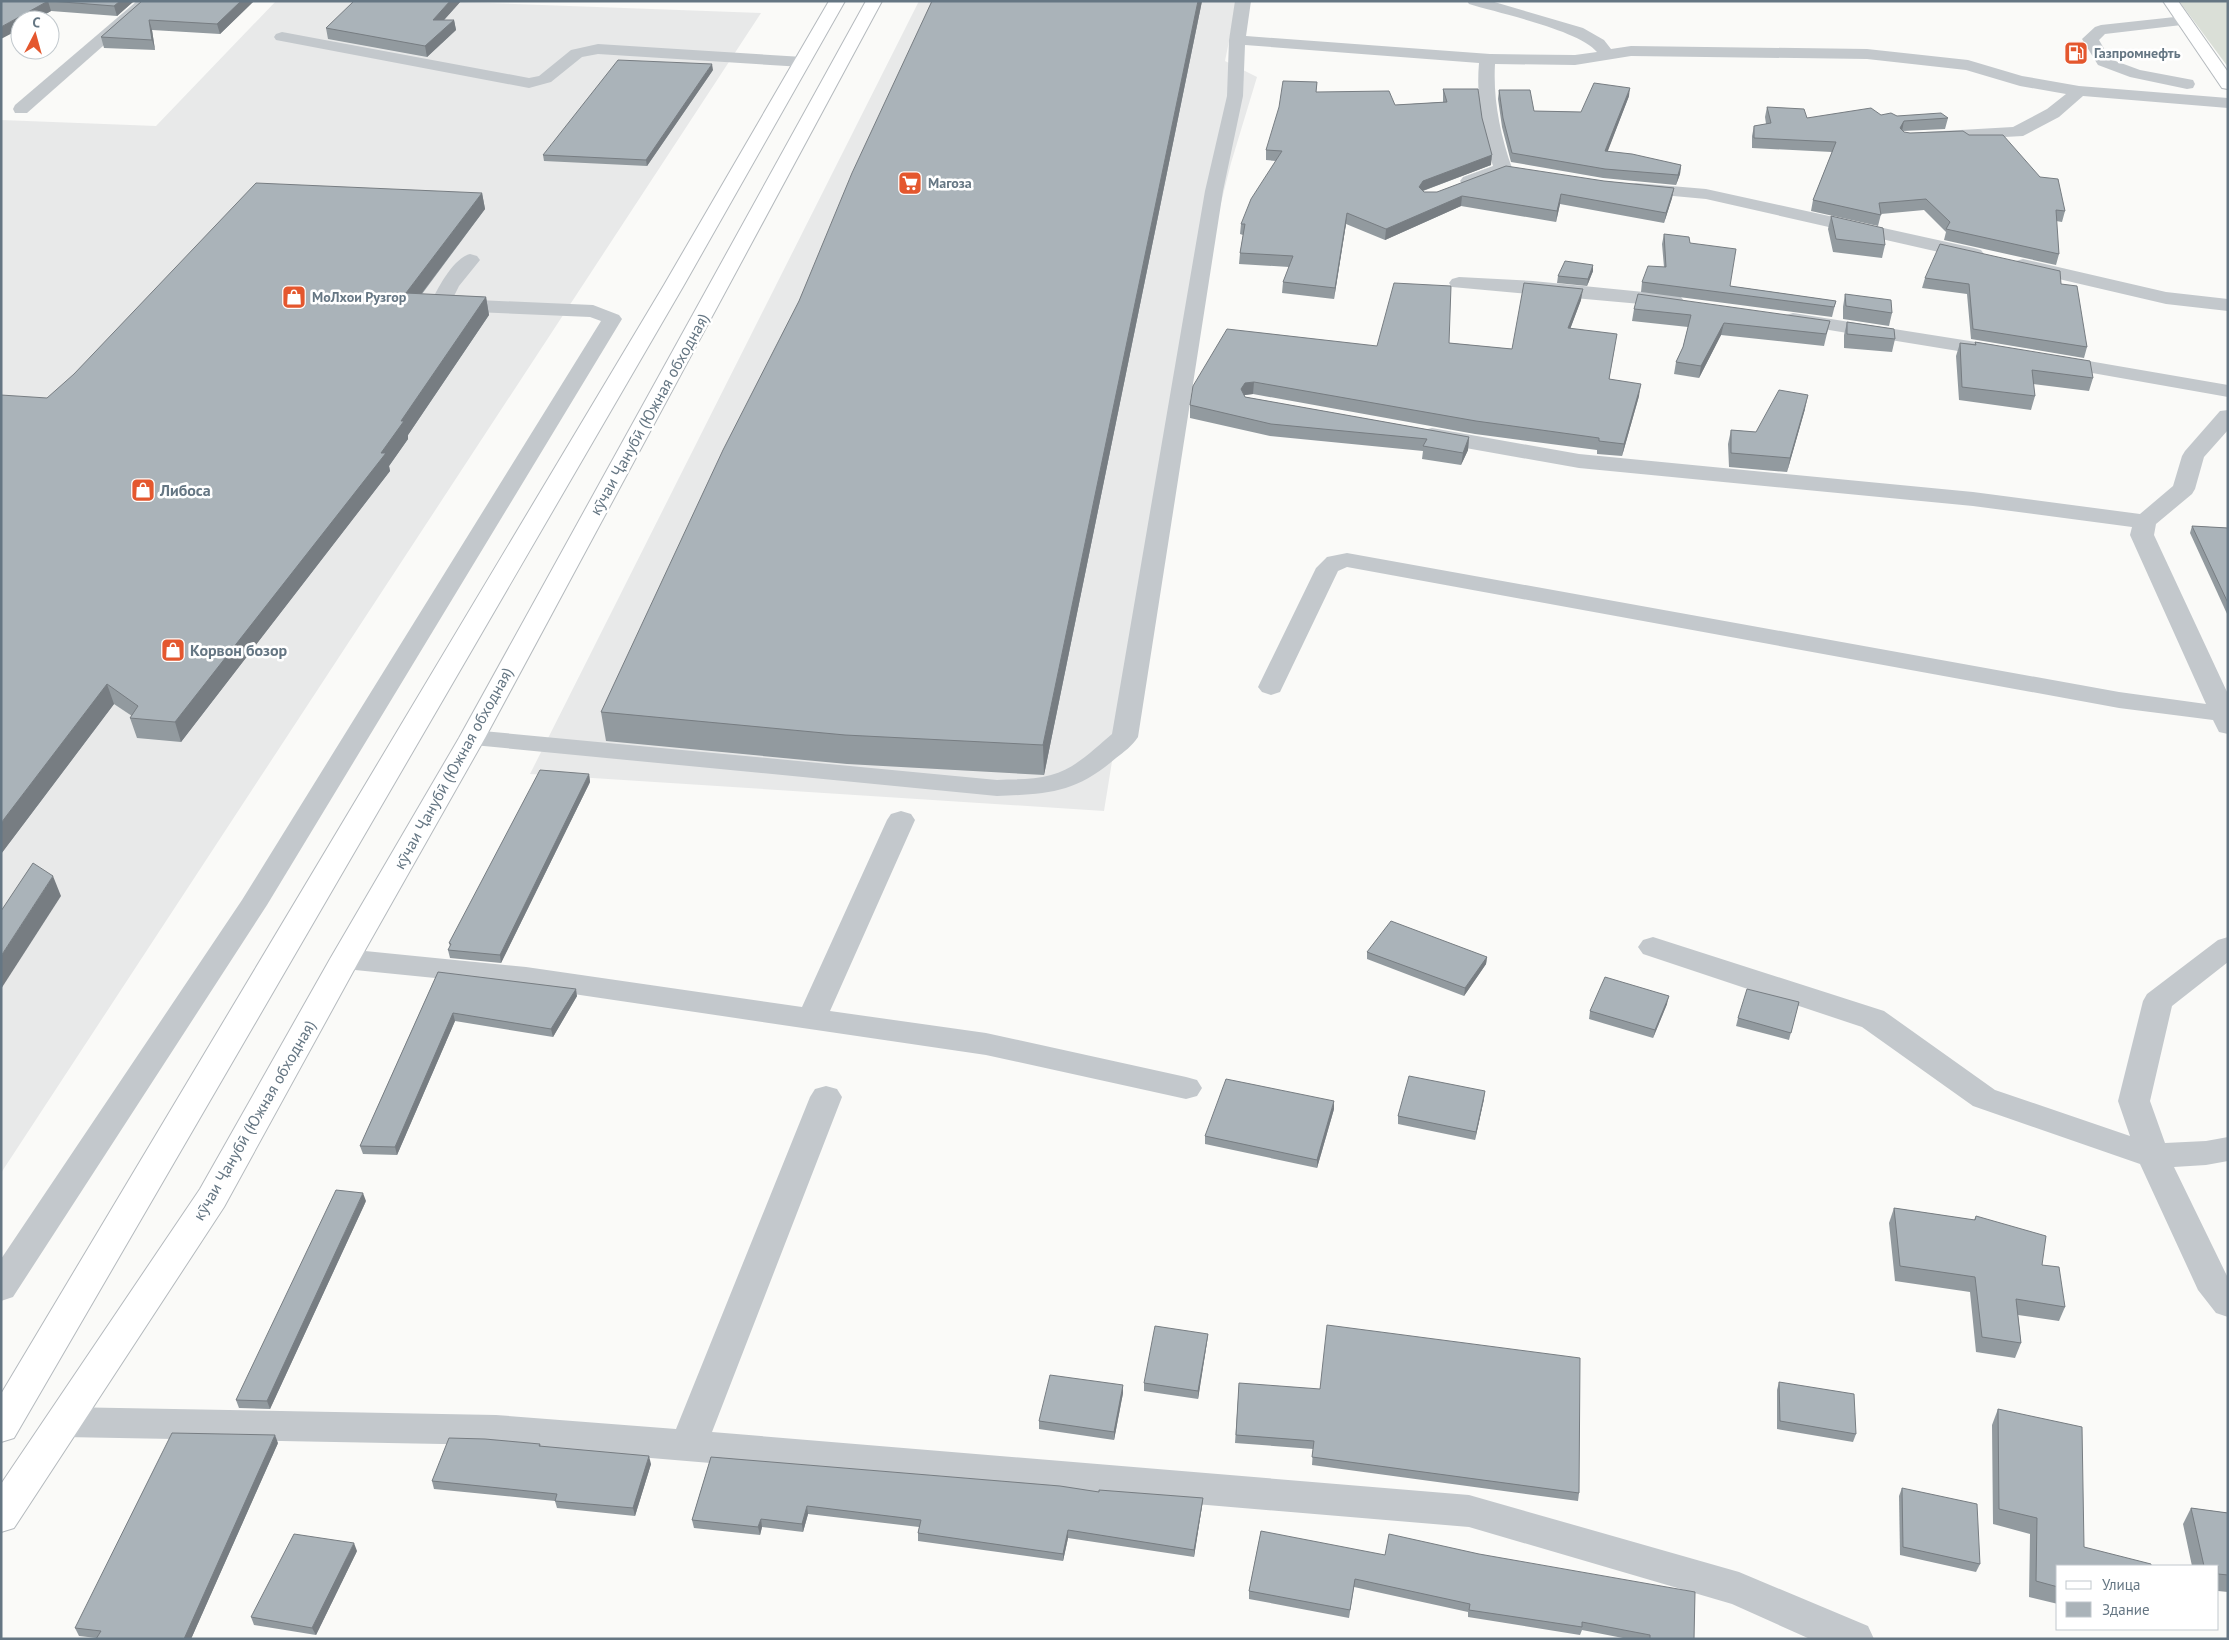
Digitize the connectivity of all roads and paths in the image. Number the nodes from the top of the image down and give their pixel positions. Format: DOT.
graph roads {
  1 [pos="147,1"];
  2 [pos="838,1"];
  3 [pos="874,1"];
  4 [pos="1243,1"];
  5 [pos="1474,1"];
  6 [pos="2170,1"];
  7 [pos="2184,21"];
  8 [pos="282,37"];
  9 [pos="1237,40"];
  10 [pos="1607,54"];
  11 [pos="1487,59"];
  12 [pos="803,62"];
  13 [pos="2223,72"];
  14 [pos="2228,84"];
  15 [pos="2079,91"];
  16 [pos="2228,92"];
  17 [pos="2228,103"];
  18 [pos="21,109"];
  19 [pos="1918,137"];
  20 [pos="1453,187"];
  21 [pos="1622,187"];
  22 [pos="470,260"];
  23 [pos="1459,283"];
  24 [pos="1698,304"];
  25 [pos="2228,305"];
  26 [pos="1776,316"];
  27 [pos="2228,391"];
  28 [pos="2228,416"];
  29 [pos="1412,431"];
  30 [pos="2145,522"];
  31 [pos="1271,687"];
  32 [pos="2226,720"];
  33 [pos="472,738"];
  34 [pos="901,820"];
  35 [pos="1653,947"];
  36 [pos="2228,947"];
  37 [pos="345,959"];
  38 [pos="811,1019"];
  39 [pos="1186,1088"];
  40 [pos="826,1097"];
  41 [pos="2228,1149"];
  42 [pos="2153,1156"];
  43 [pos="1,1287"];
  44 [pos="2228,1304"];
  45 [pos="64,1422"];
  46 [pos="1,1427"];
  47 [pos="688,1446"];
  48 [pos="1,1516"];
  49 [pos="1854,1639"];
  1 -- 18 [label="street"];
  2 -- 12 [label="main road"];
  3 -- 33 [label="main road, кӯчаи Ҷанубӣ (Южная обходная)"];
  4 -- 9 [label="street"];
  5 -- 10 [label="street"];
  6 -- 7 [label="main road"];
  7 -- 13 [label="main road"];
  7 -- 16 [label="street"];
  8 -- 12 [label="street"];
  9 -- 11 [label="street"];
  9 -- 33 [label="street"];
  10 -- 11 [label="street"];
  10 -- 15 [label="street"];
  11 -- 20 [label="street"];
  12 -- 46 [label="main road"];
  13 -- 14 [label="main road"];
  15 -- 17 [label="street"];
  15 -- 19 [label="street"];
  21 -- 25 [label="street"];
  22 -- 43 [label="street"];
  23 -- 24 [label="street"];
  26 -- 27 [label="street"];
  28 -- 30 [label="street"];
  29 -- 30 [label="street"];
  30 -- 32 [label="street"];
  31 -- 32 [label="street"];
  33 -- 37 [label="main road, кӯчаи Ҷанубӣ (Южная обходная)"];
  34 -- 38 [label="street"];
  35 -- 42 [label="street"];
  36 -- 42 [label="street"];
  37 -- 38 [label="street"];
  37 -- 45 [label="main road, кӯчаи Ҷанубӣ (Южная обходная)"];
  38 -- 39 [label="street"];
  40 -- 47 [label="street"];
  41 -- 42 [label="street"];
  42 -- 44 [label="street"];
  45 -- 47 [label="street"];
  45 -- 48 [label="main road, кӯчаи Ҷанубӣ (Южная обходная)"];
  47 -- 49 [label="street"];
}
